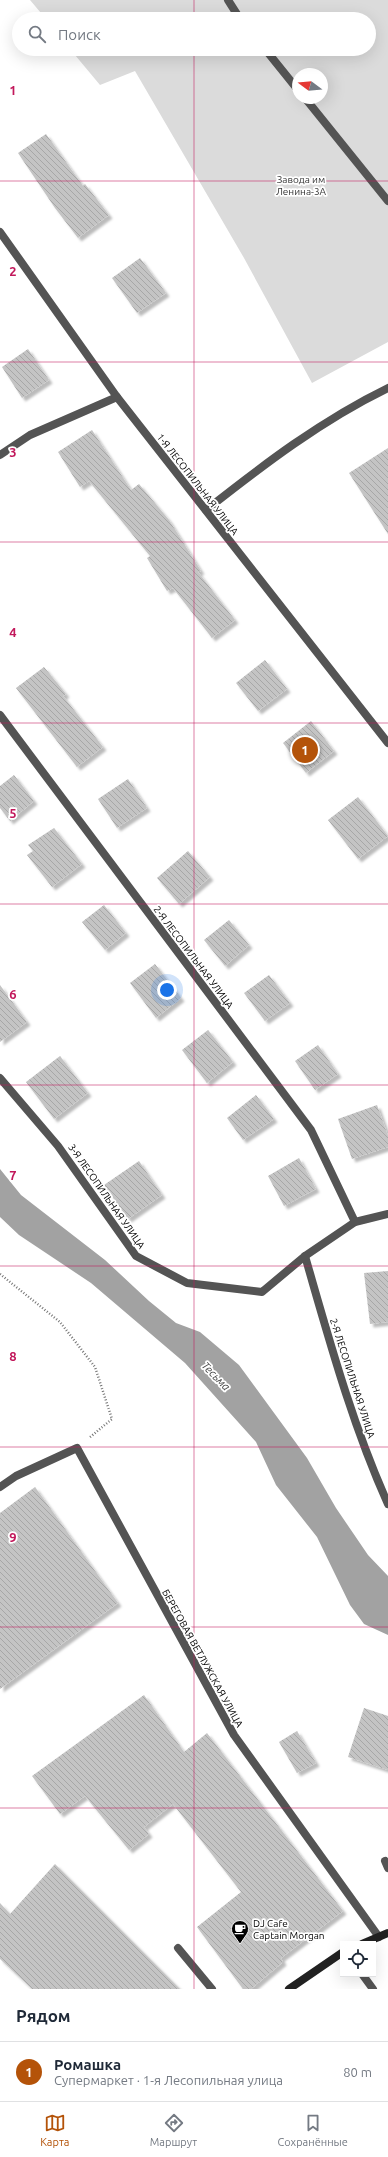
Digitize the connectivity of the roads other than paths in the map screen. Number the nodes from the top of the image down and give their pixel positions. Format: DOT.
graph roads {
  1 [pos="228,0"];
  2 [pos="236,12"];
  3 [pos="271,56"];
  4 [pos="292,83"];
  5 [pos="309,104"];
  6 [pos="388,201"];
  7 [pos="0,232"];
  8 [pos="388,388"];
  9 [pos="117,397"];
  10 [pos="0,455"];
  11 [pos="206,510"];
  12 [pos="0,715"];
  13 [pos="388,743"];
  14 [pos="0,1078"];
  15 [pos="388,1214"];
  16 [pos="355,1222"];
  17 [pos="305,1256"];
  18 [pos="0,1487"];
  19 [pos="388,1504"];
  20 [pos="388,1933"];
  21 [pos="379,1937"];
  22 [pos="369,1941"];
  23 [pos="178,1948"];
  24 [pos="340,1954"];
  25 [pos="364,1977"];
  26 [pos="212,1989"];
  27 [pos="289,1989"];
  28 [pos="373,1989"];
  1 -- 2 [label="street"];
  3 -- 4 [label="street"];
  5 -- 6 [label="street"];
  7 -- 9 [label="street, 1-Я ЛЕСОПИЛЬНАЯ УЛИЦА"];
  8 -- 11 [label="street"];
  9 -- 10 [label="street"];
  9 -- 11 [label="street, 1-Я ЛЕСОПИЛЬНАЯ УЛИЦА"];
  11 -- 13 [label="street, 1-Я ЛЕСОПИЛЬНАЯ УЛИЦА"];
  12 -- 16 [label="street, 2-Я ЛЕСОПИЛЬНАЯ УЛИЦА"];
  14 -- 17 [label="street, 3-Я ЛЕСОПИЛЬНАЯ УЛИЦА"];
  15 -- 16 [label="street"];
  16 -- 17 [label="street, 3-Я ЛЕСОПИЛЬНАЯ УЛИЦА"];
  17 -- 19 [label="street, 2-Я ЛЕСОПИЛЬНАЯ УЛИЦА"];
  18 -- 21 [label="street, БЕРЕГОВАЯ ВЕТЛУЖСКАЯ УЛИЦА"];
  20 -- 21 [label="main road"];
  21 -- 22 [label="main road"];
  23 -- 26 [label="street"];
  24 -- 27 [label="main road"];
  25 -- 28 [label="street"];
}
